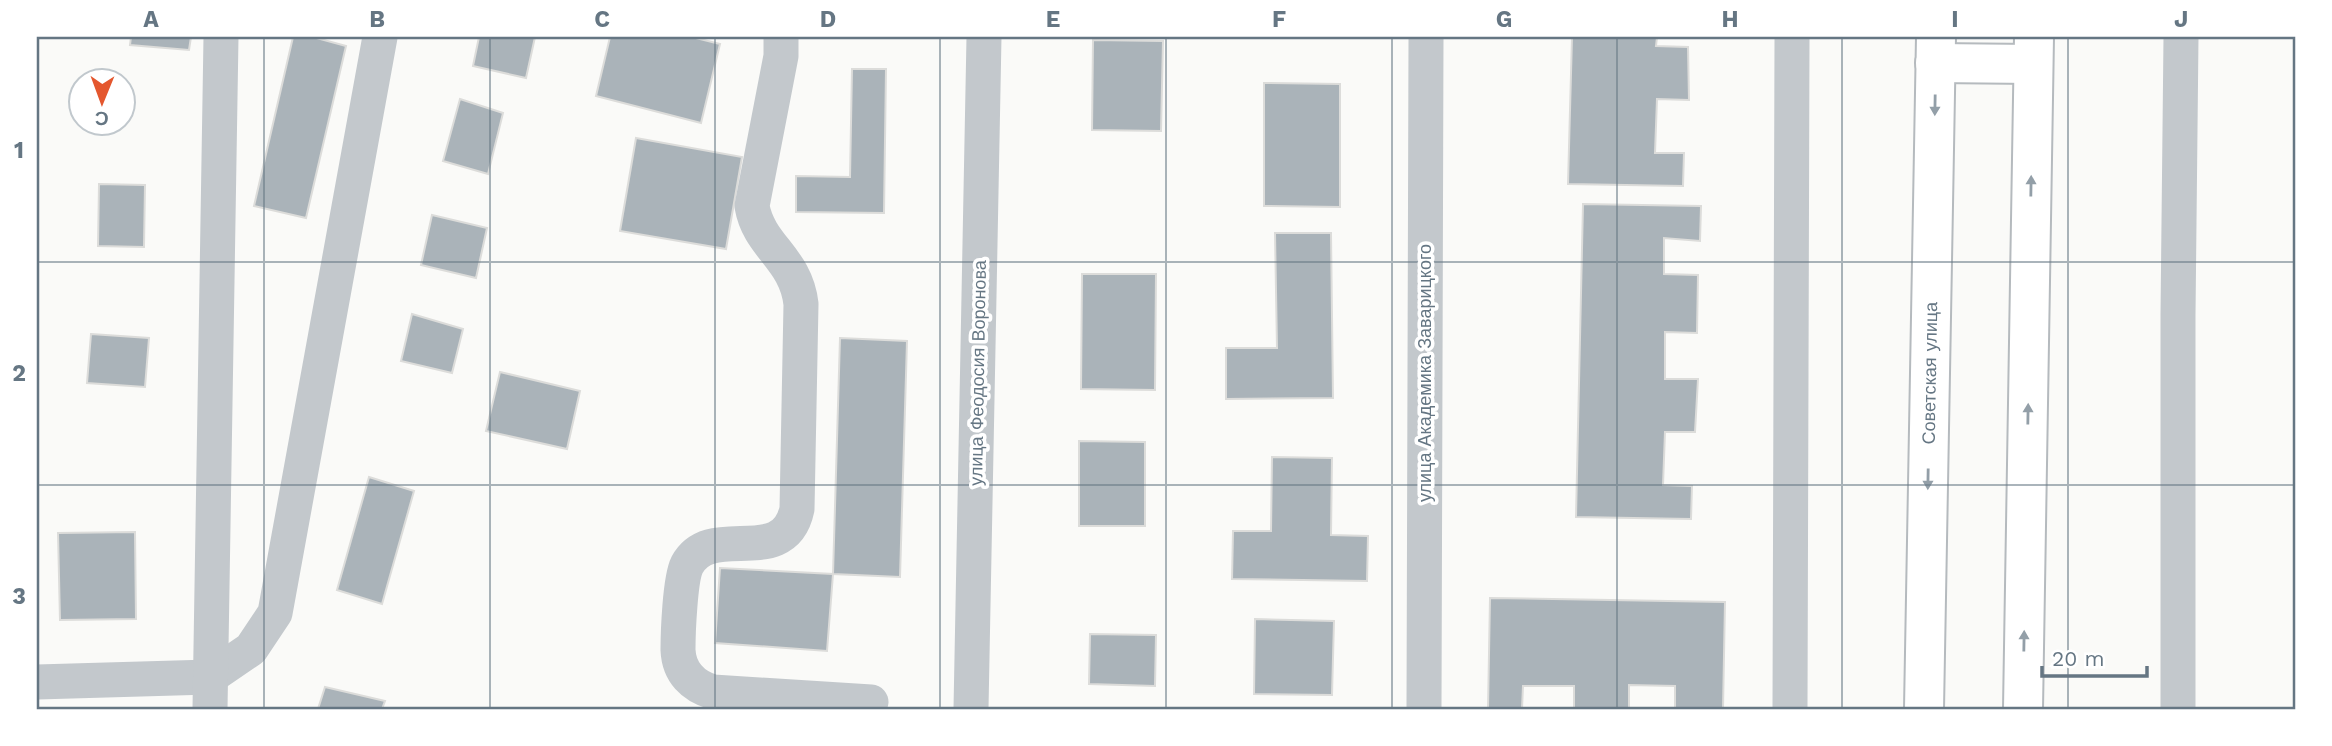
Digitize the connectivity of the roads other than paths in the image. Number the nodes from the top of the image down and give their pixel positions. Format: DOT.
graph roads {
  1 [pos="220,37"];
  2 [pos="380,37"];
  3 [pos="781,37"];
  4 [pos="984,37"];
  5 [pos="1426,37"];
  6 [pos="1792,37"];
  7 [pos="2182,37"];
  8 [pos="1936,50"];
  9 [pos="2034,51"];
  10 [pos="37,682"];
  11 [pos="210,693"];
  12 [pos="871,702"];
  13 [pos="971,709"];
  14 [pos="1424,709"];
  15 [pos="1790,709"];
  16 [pos="1924,709"];
  17 [pos="2023,709"];
  18 [pos="2178,709"];
  1 -- 11 [label="street"];
  2 -- 11 [label="street"];
  3 -- 12 [label="street"];
  4 -- 13 [label="street, улица Феодосия Воронова"];
  5 -- 14 [label="street, улица Академика Заварицкого"];
  6 -- 15 [label="street"];
  7 -- 18 [label="street"];
  8 -- 9 [label="main road"];
  8 -- 16 [label="main road, Советская улица, one-way"];
  17 -- 9 [label="main road, one-way"];
  10 -- 11 [label="street"];
}
